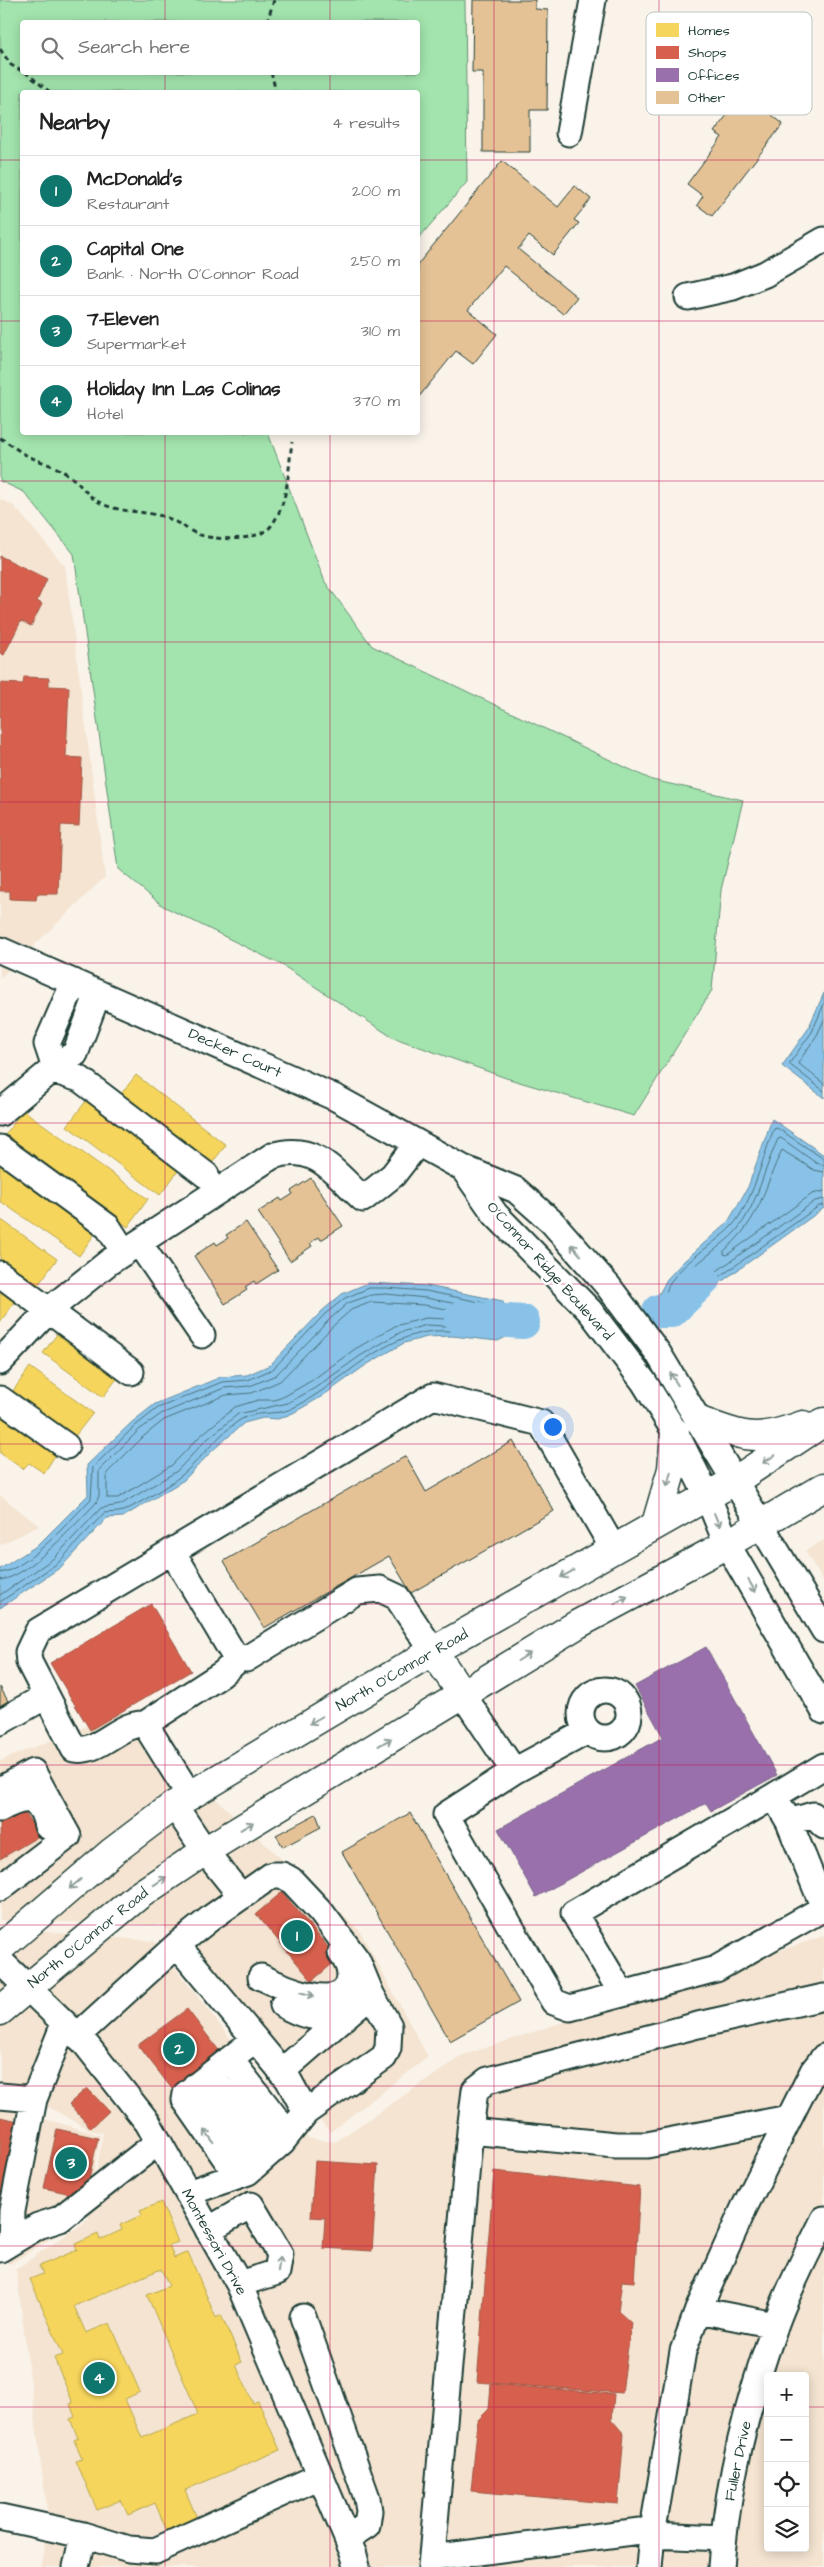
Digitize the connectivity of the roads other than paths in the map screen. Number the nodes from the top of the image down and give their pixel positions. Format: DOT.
graph roads {
  1 [pos="593,0"];
  2 [pos="569,133"];
  3 [pos="824,240"];
  4 [pos="688,297"];
  5 [pos="0,950"];
  6 [pos="74,982"];
  7 [pos="98,993"];
  8 [pos="54,1027"];
  9 [pos="81,1038"];
  10 [pos="53,1067"];
  11 [pos="0,1113"];
  12 [pos="417,1144"];
  13 [pos="0,1148"];
  14 [pos="464,1168"];
  15 [pos="206,1175"];
  16 [pos="132,1248"];
  17 [pos="0,1274"];
  18 [pos="50,1309"];
  19 [pos="202,1335"];
  20 [pos="0,1362"];
  21 [pos="131,1372"];
  22 [pos="0,1399"];
  23 [pos="824,1420"];
  24 [pos="700,1421"];
  25 [pos="675,1432"];
  26 [pos="66,1446"];
  27 [pos="736,1480"];
  28 [pos="824,1487"];
  29 [pos="707,1495"];
  30 [pos="656,1524"];
  31 [pos="762,1524"];
  32 [pos="727,1544"];
  33 [pos="613,1548"];
  34 [pos="172,1551"];
  35 [pos="824,1630"];
  36 [pos="433,1651"];
  37 [pos="239,1659"];
  38 [pos="463,1695"];
  39 [pos="46,1696"];
  40 [pos="824,1711"];
  41 [pos="0,1722"];
  42 [pos="146,1724"];
  43 [pos="588,1731"];
  44 [pos="824,1766"];
  45 [pos="514,1771"];
  46 [pos="0,1790"];
  47 [pos="774,1796"];
  48 [pos="182,1800"];
  49 [pos="0,1809"];
  50 [pos="789,1822"];
  51 [pos="824,1826"];
  52 [pos="205,1851"];
  53 [pos="39,1859"];
  54 [pos="272,1875"];
  55 [pos="0,1888"];
  56 [pos="241,1896"];
  57 [pos="824,1908"];
  58 [pos="177,1945"];
  59 [pos="0,1948"];
  60 [pos="0,1961"];
  61 [pos="261,1977"];
  62 [pos="26,1988"];
  63 [pos="342,1994"];
  64 [pos="371,1994"];
  65 [pos="622,1994"];
  66 [pos="824,1996"];
  67 [pos="283,2005"];
  68 [pos="0,2011"];
  69 [pos="71,2030"];
  70 [pos="254,2040"];
  71 [pos="824,2057"];
  72 [pos="281,2072"];
  73 [pos="211,2074"];
  74 [pos="0,2096"];
  75 [pos="34,2099"];
  76 [pos="306,2112"];
  77 [pos="789,2118"];
  78 [pos="470,2131"];
  79 [pos="158,2142"];
  80 [pos="267,2154"];
  81 [pos="188,2193"];
  82 [pos="824,2219"];
  83 [pos="208,2230"];
  84 [pos="6,2246"];
  85 [pos="814,2260"];
  86 [pos="239,2284"];
  87 [pos="698,2310"];
  88 [pos="304,2317"];
  89 [pos="775,2325"];
  90 [pos="320,2476"];
  91 [pos="0,2517"];
  92 [pos="83,2535"];
  93 [pos="652,2535"];
  94 [pos="347,2538"];
  95 [pos="723,2538"];
  96 [pos="432,2562"];
  97 [pos="76,2567"];
  98 [pos="357,2567"];
  99 [pos="649,2567"];
  100 [pos="721,2567"];
  1 -- 2 [label="street"];
  3 -- 4 [label="street"];
  5 -- 6 [label="street, Decker Court"];
  6 -- 7 [label="street, Decker Court"];
  6 -- 8 [label="street"];
  7 -- 9 [label="street"];
  7 -- 12 [label="street, Decker Court"];
  8 -- 9 [label="street"];
  8 -- 10 [label="street"];
  9 -- 10 [label="street"];
  10 -- 11 [label="street"];
  10 -- 15 [label="street"];
  12 -- 14 [label="street, Decker Court"];
  12 -- 16 [label="street"];
  13 -- 16 [label="street"];
  24 -- 14 [label="street, O'Connor Ridge Boulevard, one-way"];
  14 -- 25 [label="street, O'Connor Ridge Boulevard"];
  16 -- 18 [label="street"];
  16 -- 19 [label="street"];
  17 -- 18 [label="street"];
  18 -- 20 [label="street"];
  18 -- 21 [label="street"];
  22 -- 26 [label="street"];
  23 -- 24 [label="main road"];
  23 -- 27 [label="main road, North O'Connor Road, one-way"];
  24 -- 27 [label="street, O'Connor Ridge Boulevard"];
  25 -- 29 [label="street, O'Connor Ridge Boulevard"];
  25 -- 30 [label="main road, one-way"];
  27 -- 29 [label="main road, North O'Connor Road"];
  27 -- 31 [label="street, O'Connor Ridge Boulevard"];
  28 -- 31 [label="main road, North O'Connor Road"];
  29 -- 30 [label="main road, North O'Connor Road"];
  29 -- 32 [label="street, O'Connor Ridge Boulevard, one-way"];
  30 -- 33 [label="main road, North O'Connor Road"];
  31 -- 32 [label="main road, North O'Connor Road"];
  31 -- 35 [label="street, O'Connor Ridge Boulevard"];
  38 -- 32 [label="main road, North O'Connor Road, one-way"];
  32 -- 40 [label="street, O'Connor Ridge Boulevard, one-way"];
  33 -- 34 [label="street"];
  33 -- 36 [label="main road, North O'Connor Road, one-way"];
  34 -- 37 [label="street"];
  34 -- 39 [label="street"];
  36 -- 37 [label="street"];
  36 -- 38 [label="main road"];
  36 -- 48 [label="main road, North O'Connor Road, one-way"];
  37 -- 42 [label="street"];
  38 -- 45 [label="street"];
  52 -- 38 [label="main road, North O'Connor Road, one-way"];
  39 -- 41 [label="street"];
  39 -- 42 [label="street"];
  42 -- 48 [label="street"];
  43 -- 45 [label="street"];
  44 -- 47 [label="street"];
  45 -- 65 [label="street"];
  46 -- 53 [label="street"];
  47 -- 50 [label="street"];
  47 -- 65 [label="street"];
  48 -- 52 [label="street"];
  48 -- 59 [label="main road, North O'Connor Road, one-way"];
  49 -- 53 [label="street"];
  50 -- 51 [label="street"];
  50 -- 57 [label="street"];
  52 -- 56 [label="street"];
  62 -- 52 [label="main road, North O'Connor Road, one-way"];
  53 -- 55 [label="street"];
  54 -- 56 [label="street"];
  54 -- 63 [label="street"];
  54 -- 64 [label="street"];
  56 -- 58 [label="street"];
  57 -- 65 [label="street"];
  58 -- 69 [label="street"];
  58 -- 70 [label="street"];
  60 -- 62 [label="street, Montessori Drive"];
  61 -- 63 [label="street, one-way"];
  62 -- 68 [label="main road, North O'Connor Road"];
  62 -- 69 [label="street, Montessori Drive"];
  63 -- 67 [label="street"];
  64 -- 72 [label="street"];
  64 -- 76 [label="street"];
  66 -- 78 [label="street"];
  69 -- 75 [label="street"];
  69 -- 79 [label="street, Montessori Drive"];
  70 -- 72 [label="street"];
  70 -- 73 [label="street"];
  71 -- 77 [label="street"];
  72 -- 76 [label="street"];
  73 -- 80 [label="street"];
  73 -- 80 [label="street"];
  80 -- 73 [label="street, one-way"];
  74 -- 75 [label="street"];
  75 -- 84 [label="street"];
  76 -- 80 [label="street"];
  77 -- 78 [label="street"];
  77 -- 87 [label="street"];
  78 -- 96 [label="street"];
  79 -- 81 [label="street, Montessori Drive"];
  79 -- 84 [label="street"];
  80 -- 81 [label="street"];
  81 -- 83 [label="street, Montessori Drive"];
  82 -- 85 [label="street, Fuller Drive"];
  83 -- 86 [label="street, Montessori Drive"];
  86 -- 83 [label="street, one-way"];
  85 -- 89 [label="street, Fuller Drive"];
  86 -- 90 [label="street, Montessori Drive"];
  87 -- 89 [label="street"];
  87 -- 93 [label="street"];
  88 -- 94 [label="street"];
  89 -- 95 [label="street, Fuller Drive"];
  90 -- 92 [label="street"];
  90 -- 94 [label="street, Montessori Drive"];
  91 -- 92 [label="street"];
  92 -- 97 [label="street"];
  93 -- 95 [label="street"];
  93 -- 96 [label="street"];
  93 -- 99 [label="street"];
  94 -- 98 [label="street, Montessori Drive"];
  95 -- 100 [label="street, Fuller Drive"];
}
